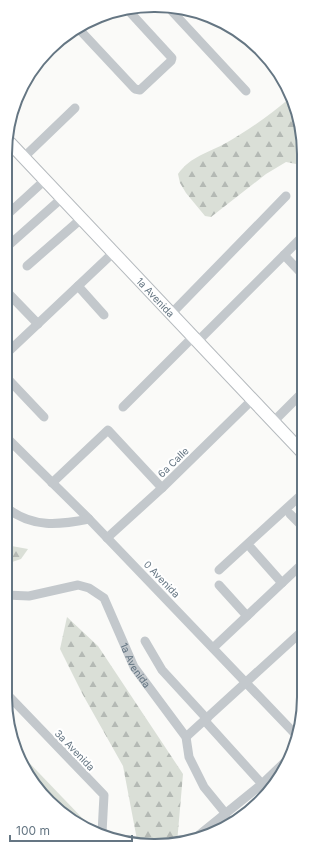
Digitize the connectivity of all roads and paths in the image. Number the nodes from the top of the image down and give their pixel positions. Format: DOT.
graph roads {
  1 [pos="174,13"];
  2 [pos="132,14"];
  3 [pos="82,32"];
  4 [pos="246,91"];
  5 [pos="75,108"];
  6 [pos="12,146"];
  7 [pos="23,158"];
  8 [pos="45,180"];
  9 [pos="286,196"];
  10 [pos="62,198"];
  11 [pos="12,210"];
  12 [pos="81,219"];
  13 [pos="12,242"];
  14 [pos="297,242"];
  15 [pos="114,252"];
  16 [pos="284,255"];
  17 [pos="27,266"];
  18 [pos="297,269"];
  19 [pos="78,286"];
  20 [pos="12,297"];
  21 [pos="171,314"];
  22 [pos="104,315"];
  23 [pos="38,324"];
  24 [pos="195,339"];
  25 [pos="12,348"];
  26 [pos="12,384"];
  27 [pos="297,398"];
  28 [pos="252,400"];
  29 [pos="124,407"];
  30 [pos="44,417"];
  31 [pos="273,422"];
  32 [pos="12,443"];
  33 [pos="297,446"];
  34 [pos="52,483"];
  35 [pos="162,488"];
  36 [pos="297,499"];
  37 [pos="12,511"];
  38 [pos="290,514"];
  39 [pos="89,519"];
  40 [pos="297,521"];
  41 [pos="107,538"];
  42 [pos="251,548"];
  43 [pos="297,569"];
  44 [pos="219,570"];
  45 [pos="282,583"];
  46 [pos="219,585"];
  47 [pos="12,595"];
  48 [pos="247,616"];
  49 [pos="297,637"];
  50 [pos="145,641"];
  51 [pos="214,648"];
  52 [pos="246,683"];
  53 [pos="12,699"];
  54 [pos="206,720"];
  55 [pos="292,731"];
  56 [pos="186,738"];
  57 [pos="277,770"];
  58 [pos="262,784"];
  59 [pos="226,814"];
  60 [pos="102,829"];
  61 [pos="207,829"];
  1 -- 4 [label="street"];
  2 -- 3 [label="street"];
  5 -- 7 [label="street"];
  6 -- 7 [label="main road, 1a Avenida"];
  7 -- 8 [label="main road, 1a Avenida"];
  8 -- 10 [label="main road, 1a Avenida"];
  8 -- 11 [label="street"];
  9 -- 21 [label="street"];
  10 -- 12 [label="main road, 1a Avenida"];
  10 -- 13 [label="street"];
  12 -- 15 [label="main road, 1a Avenida"];
  12 -- 17 [label="street"];
  14 -- 16 [label="street"];
  15 -- 19 [label="street"];
  15 -- 21 [label="main road, 1a Avenida"];
  16 -- 18 [label="street"];
  16 -- 24 [label="street"];
  19 -- 22 [label="street"];
  19 -- 23 [label="street"];
  20 -- 23 [label="street"];
  21 -- 24 [label="main road, 1a Avenida"];
  23 -- 25 [label="street"];
  24 -- 28 [label="main road, 1a Avenida"];
  24 -- 29 [label="street"];
  26 -- 30 [label="street"];
  27 -- 31 [label="street"];
  28 -- 31 [label="main road, 1a Avenida"];
  28 -- 35 [label="street, 6a Calle"];
  31 -- 33 [label="main road, 1a Avenida"];
  32 -- 34 [label="street, 0 Avenida"];
  34 -- 35 [label="street"];
  34 -- 39 [label="street, 0 Avenida"];
  35 -- 41 [label="street, 6a Calle"];
  36 -- 44 [label="street"];
  37 -- 39 [label="street"];
  38 -- 40 [label="street"];
  39 -- 41 [label="street, 0 Avenida"];
  41 -- 51 [label="street, 0 Avenida"];
  42 -- 45 [label="street"];
  43 -- 45 [label="street"];
  45 -- 48 [label="street"];
  46 -- 48 [label="street"];
  47 -- 56 [label="street, 1a Avenida"];
  48 -- 51 [label="street"];
  49 -- 52 [label="street"];
  50 -- 54 [label="street"];
  51 -- 52 [label="street, 0 Avenida"];
  52 -- 54 [label="street"];
  52 -- 55 [label="street, 0 Avenida"];
  53 -- 60 [label="street, 3a Avenida"];
  54 -- 56 [label="street"];
  54 -- 58 [label="street"];
  56 -- 59 [label="street, 1a Avenida"];
  57 -- 58 [label="street"];
  58 -- 59 [label="street"];
  59 -- 61 [label="street"];
}
